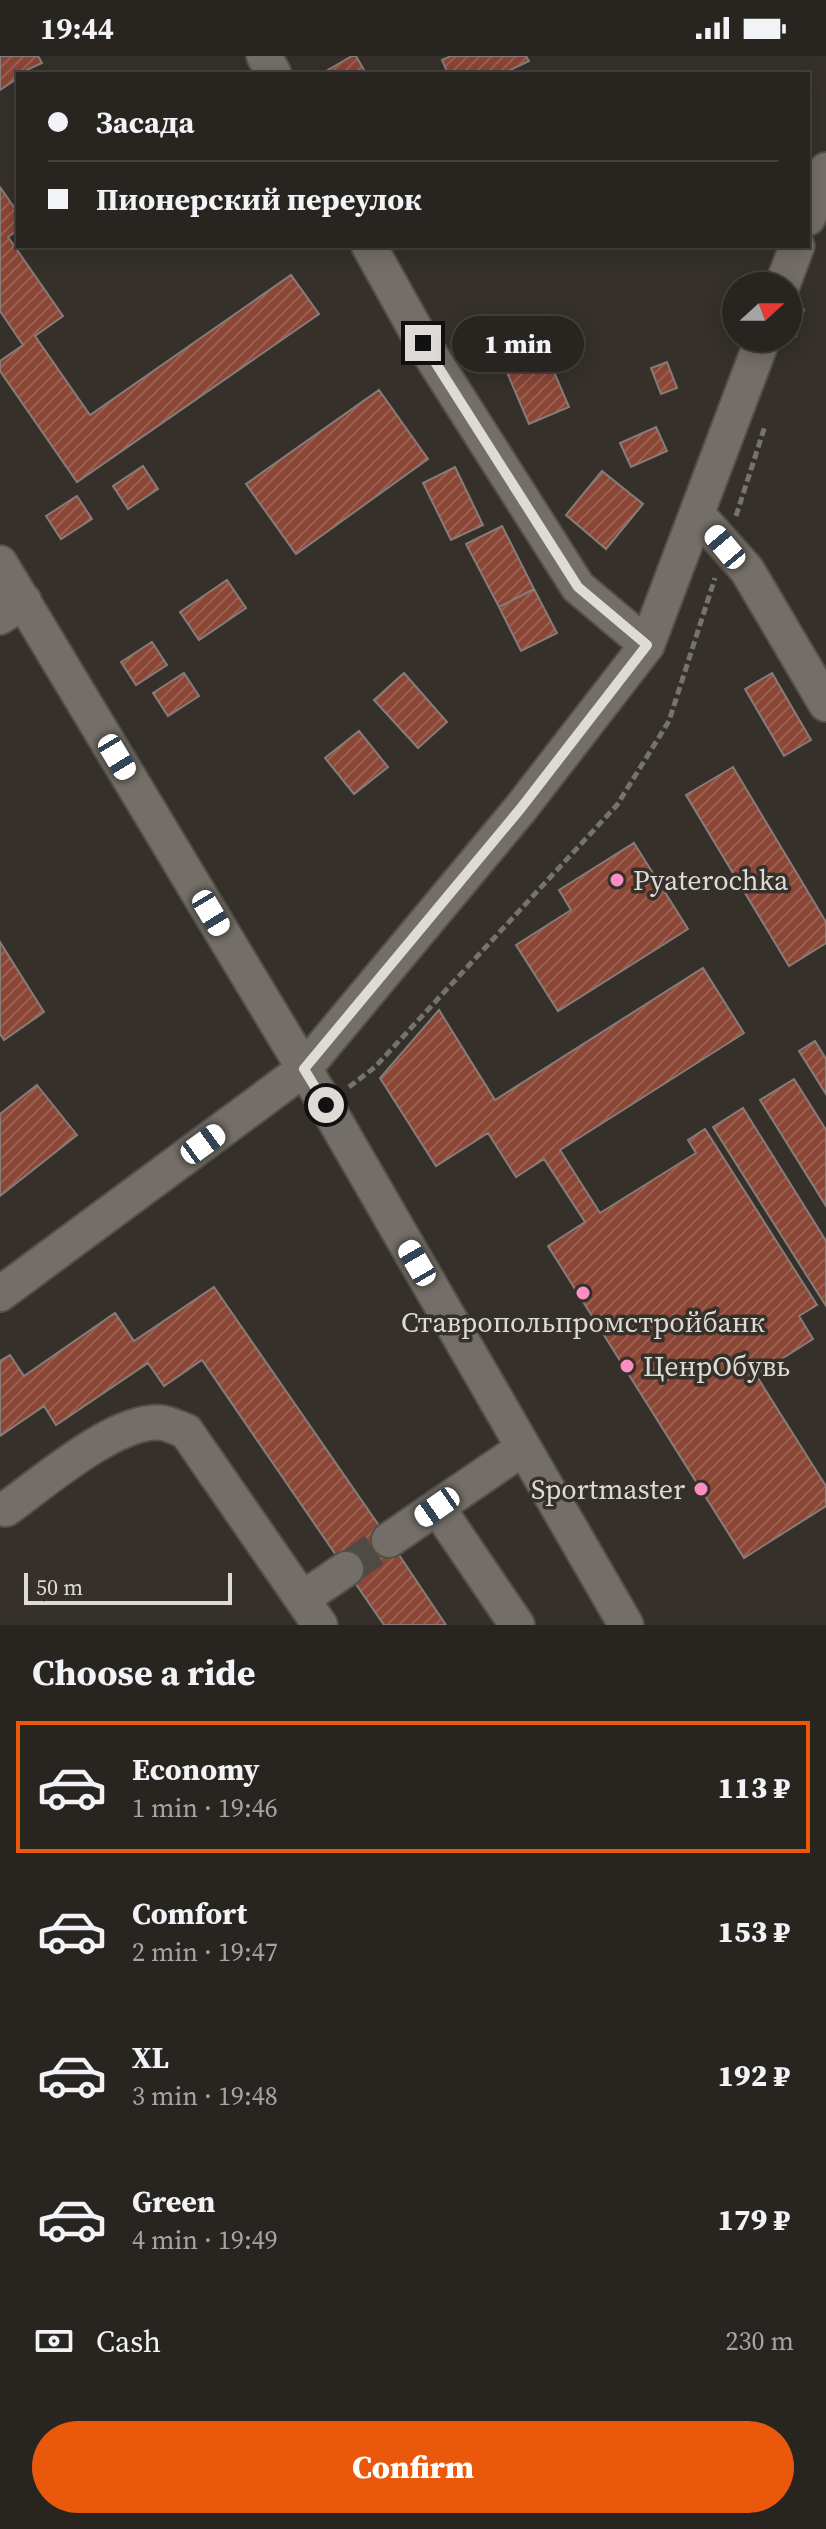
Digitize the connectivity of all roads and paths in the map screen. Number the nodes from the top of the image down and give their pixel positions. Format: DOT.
graph roads {
  1 [pos="826,170"];
  2 [pos="810,213"];
  3 [pos="370,248"];
  4 [pos="796,248"];
  5 [pos="787,272"];
  6 [pos="758,352"];
  7 [pos="697,514"];
  8 [pos="0,563"];
  9 [pos="12,609"];
  10 [pos="647,645"];
  11 [pos="826,704"];
  12 [pos="304,1069"];
  13 [pos="0,1294"];
  14 [pos="522,1449"];
  15 [pos="437,1507"];
  16 [pos="6,1509"];
  17 [pos="389,1540"];
  18 [pos="346,1569"];
  19 [pos="311,1612"];
  20 [pos="517,1625"];
  21 [pos="626,1625"];
  1 -- 2 [label="street"];
  3 -- 10 [label="street"];
  4 -- 5 [label="street"];
  6 -- 7 [label="street"];
  7 -- 10 [label="street"];
  7 -- 11 [label="street"];
  8 -- 9 [label="street"];
  9 -- 12 [label="street"];
  10 -- 12 [label="street"];
  12 -- 13 [label="street"];
  12 -- 14 [label="street"];
  14 -- 15 [label="street"];
  14 -- 21 [label="street"];
  15 -- 17 [label="street"];
  15 -- 20 [label="street"];
  16 -- 19 [label="street"];
  18 -- 19 [label="street"];
}
